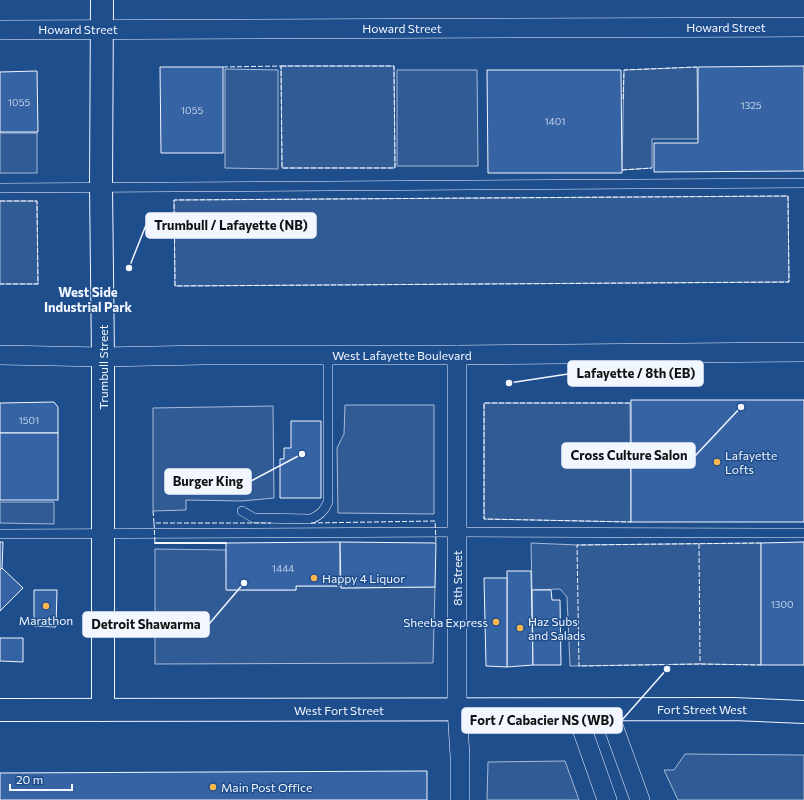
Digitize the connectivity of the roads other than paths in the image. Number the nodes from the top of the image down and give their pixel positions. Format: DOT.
graph roads {
  1 [pos="102,0"];
  2 [pos="804,27"];
  3 [pos="102,29"];
  4 [pos="0,30"];
  5 [pos="804,183"];
  6 [pos="101,187"];
  7 [pos="0,188"];
  8 [pos="804,352"];
  9 [pos="0,355"];
  10 [pos="328,355"];
  11 [pos="457,355"];
  12 [pos="104,357"];
  13 [pos="242,511"];
  14 [pos="457,532"];
  15 [pos="804,533"];
  16 [pos="0,534"];
  17 [pos="102,534"];
  18 [pos="457,709"];
  19 [pos="575,709"];
  20 [pos="607,709"];
  21 [pos="0,710"];
  22 [pos="103,710"];
  23 [pos="804,712"];
  24 [pos="460,800"];
  25 [pos="607,800"];
  26 [pos="640,800"];
  1 -- 3 [label="main road, Trumbull Street"];
  2 -- 3 [label="street, Howard Street"];
  3 -- 4 [label="street, Howard Street"];
  3 -- 6 [label="main road, Trumbull Street"];
  5 -- 6 [label="lane"];
  6 -- 7 [label="lane"];
  6 -- 12 [label="main road, Trumbull Street"];
  8 -- 11 [label="street, West Lafayette Boulevard"];
  9 -- 12 [label="street, West Lafayette Boulevard"];
  10 -- 11 [label="street, West Lafayette Boulevard"];
  10 -- 12 [label="street, West Lafayette Boulevard"];
  10 -- 13 [label="lane"];
  11 -- 14 [label="street, 8th Street"];
  12 -- 17 [label="main road, Trumbull Street"];
  14 -- 15 [label="lane"];
  14 -- 17 [label="lane"];
  14 -- 18 [label="street, 8th Street"];
  16 -- 17 [label="lane"];
  17 -- 22 [label="main road, Trumbull Street"];
  18 -- 19 [label="main road, West Fort Street"];
  18 -- 22 [label="main road, West Fort Street"];
  18 -- 24 [label="street, 8th Street"];
  19 -- 20 [label="main road, Fort Street West"];
  19 -- 25 [label="street"];
  20 -- 23 [label="main road, Fort Street West"];
  20 -- 26 [label="street"];
  21 -- 22 [label="main road"];
}
